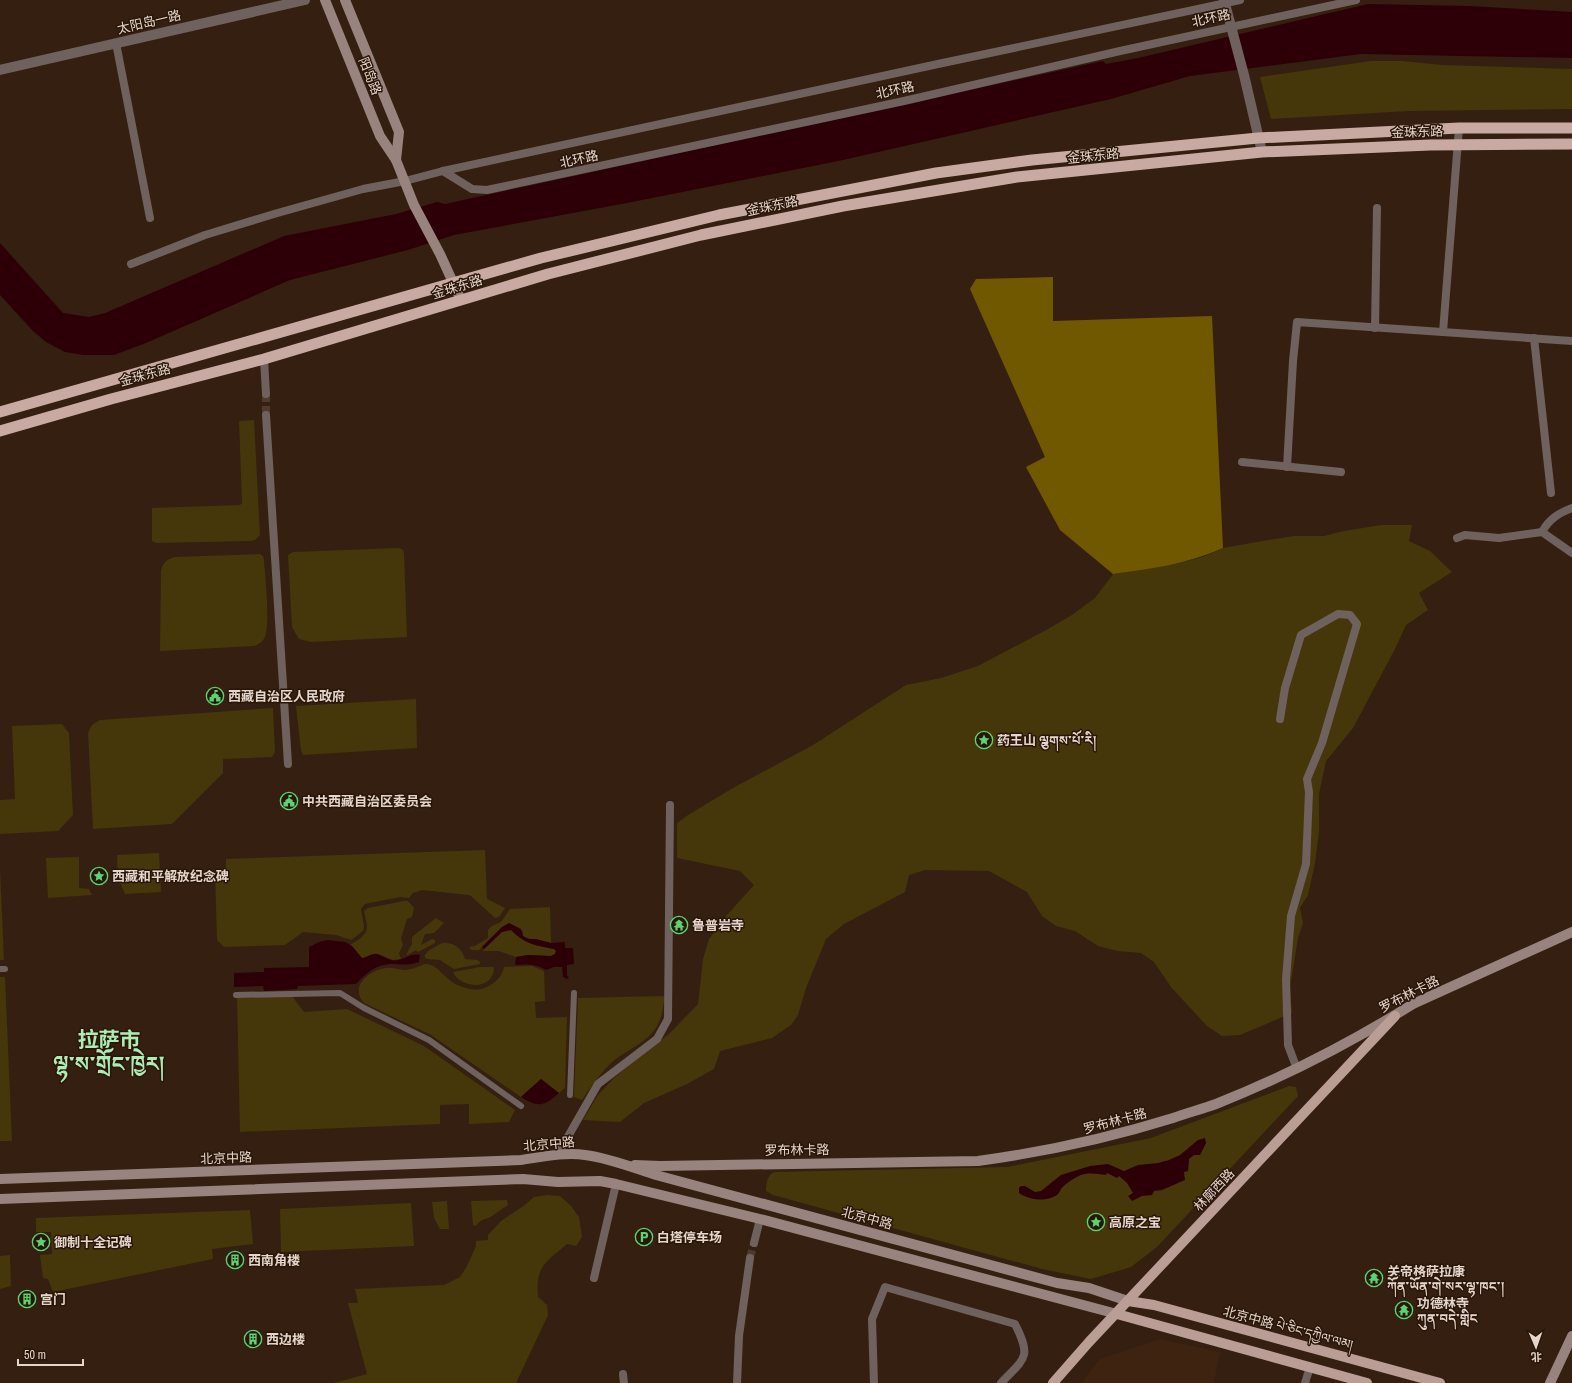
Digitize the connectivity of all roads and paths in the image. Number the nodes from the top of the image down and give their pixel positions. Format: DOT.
graph roads {
  1 [pos="305,0"];
  2 [pos="325,0"];
  3 [pos="345,0"];
  4 [pos="1240,0"];
  5 [pos="1356,0"];
  6 [pos="1224,2"];
  7 [pos="1231,30"];
  8 [pos="116,43"];
  9 [pos="0,70"];
  10 [pos="1459,128"];
  11 [pos="1572,128"];
  12 [pos="1258,138"];
  13 [pos="1572,144"];
  14 [pos="1458,145"];
  15 [pos="1262,152"];
  16 [pos="396,160"];
  17 [pos="443,171"];
  18 [pos="405,181"];
  19 [pos="1377,208"];
  20 [pos="150,218"];
  21 [pos="131,264"];
  22 [pos="452,283"];
  23 [pos="461,300"];
  24 [pos="1376,328"];
  25 [pos="1443,332"];
  26 [pos="1534,338"];
  27 [pos="1572,341"];
  28 [pos="264,359"];
  29 [pos="266,394"];
  30 [pos="0,412"];
  31 [pos="266,415"];
  32 [pos="0,431"];
  33 [pos="1242,462"];
  34 [pos="1287,467"];
  35 [pos="1341,472"];
  36 [pos="1551,493"];
  37 [pos="1572,508"];
  38 [pos="1542,532"];
  39 [pos="1457,538"];
  40 [pos="1572,553"];
  41 [pos="1280,718"];
  42 [pos="288,764"];
  43 [pos="670,805"];
  44 [pos="1572,932"];
  45 [pos="574,993"];
  46 [pos="236,995"];
  47 [pos="1395,1016"];
  48 [pos="1297,1069"];
  49 [pos="570,1095"];
  50 [pos="521,1106"];
  51 [pos="558,1154"];
  52 [pos="623,1164"];
  53 [pos="0,1179"];
  54 [pos="616,1184"];
  55 [pos="0,1198"];
  56 [pos="760,1219"];
  57 [pos="754,1243"];
  58 [pos="750,1258"];
  59 [pos="594,1278"];
  60 [pos="1128,1301"];
  61 [pos="1117,1314"];
  62 [pos="1572,1336"];
  63 [pos="1310,1367"];
  64 [pos="623,1374"];
  65 [pos="624,1383"];
  66 [pos="737,1383"];
  67 [pos="874,1383"];
  68 [pos="1001,1383"];
  69 [pos="1053,1383"];
  70 [pos="1305,1383"];
  71 [pos="1367,1383"];
  72 [pos="1440,1383"];
  73 [pos="1550,1383"];
  1 -- 8 [label="street, 太阳岛一路"];
  2 -- 16 [label="main road, 阳岛路"];
  3 -- 16 [label="main road, 阳岛路"];
  4 -- 6 [label="street"];
  5 -- 7 [label="street, 北环路"];
  6 -- 7 [label="street"];
  6 -- 17 [label="street"];
  7 -- 12 [label="street"];
  7 -- 17 [label="street, 北环路"];
  8 -- 9 [label="street, 太阳岛一路"];
  8 -- 20 [label="street"];
  10 -- 11 [label="highway, 金珠东路"];
  10 -- 12 [label="highway, 金珠东路"];
  10 -- 14 [label="street"];
  12 -- 15 [label="street"];
  12 -- 22 [label="highway, 金珠东路"];
  13 -- 14 [label="highway, 金珠东路"];
  14 -- 15 [label="highway, 金珠东路"];
  14 -- 25 [label="street"];
  15 -- 23 [label="highway, 金珠东路"];
  16 -- 18 [label="main road, 阳岛路"];
  17 -- 18 [label="street"];
  18 -- 21 [label="street"];
  18 -- 22 [label="main road, 阳岛路"];
  19 -- 24 [label="street"];
  22 -- 23 [label="main road, 阳岛路"];
  22 -- 30 [label="highway, 金珠东路"];
  23 -- 28 [label="highway, 金珠东路"];
  24 -- 25 [label="street"];
  24 -- 34 [label="street"];
  25 -- 26 [label="street"];
  26 -- 27 [label="street"];
  26 -- 36 [label="street"];
  28 -- 29 [label="street"];
  28 -- 32 [label="highway, 金珠东路"];
  31 -- 42 [label="street"];
  33 -- 34 [label="street"];
  34 -- 35 [label="street"];
  37 -- 38 [label="street"];
  38 -- 39 [label="street"];
  38 -- 40 [label="street"];
  41 -- 48 [label="street"];
  43 -- 51 [label="street"];
  44 -- 47 [label="main road, 罗布林卡路"];
  45 -- 49 [label="street"];
  46 -- 50 [label="street"];
  47 -- 48 [label="main road, 罗布林卡路"];
  47 -- 60 [label="main road, 林廓西路"];
  48 -- 52 [label="main road, 罗布林卡路"];
  51 -- 52 [label="main road, 北京中路"];
  51 -- 53 [label="main road, 北京中路"];
  52 -- 60 [label="main road, 北京中路"];
  54 -- 55 [label="main road"];
  54 -- 56 [label="main road"];
  54 -- 59 [label="street"];
  56 -- 57 [label="street"];
  56 -- 61 [label="main road"];
  58 -- 66 [label="street"];
  60 -- 61 [label="main road, 林廓西路"];
  60 -- 72 [label="main road, 北京中路 པེ་ཅིང་དཀྱིལ་ལམ།"];
  61 -- 63 [label="main road"];
  61 -- 69 [label="main road, 林廓西路"];
  62 -- 73 [label="main road"];
  63 -- 70 [label="street"];
  63 -- 71 [label="main road"];
  64 -- 65 [label="street"];
  67 -- 68 [label="street"];
}
